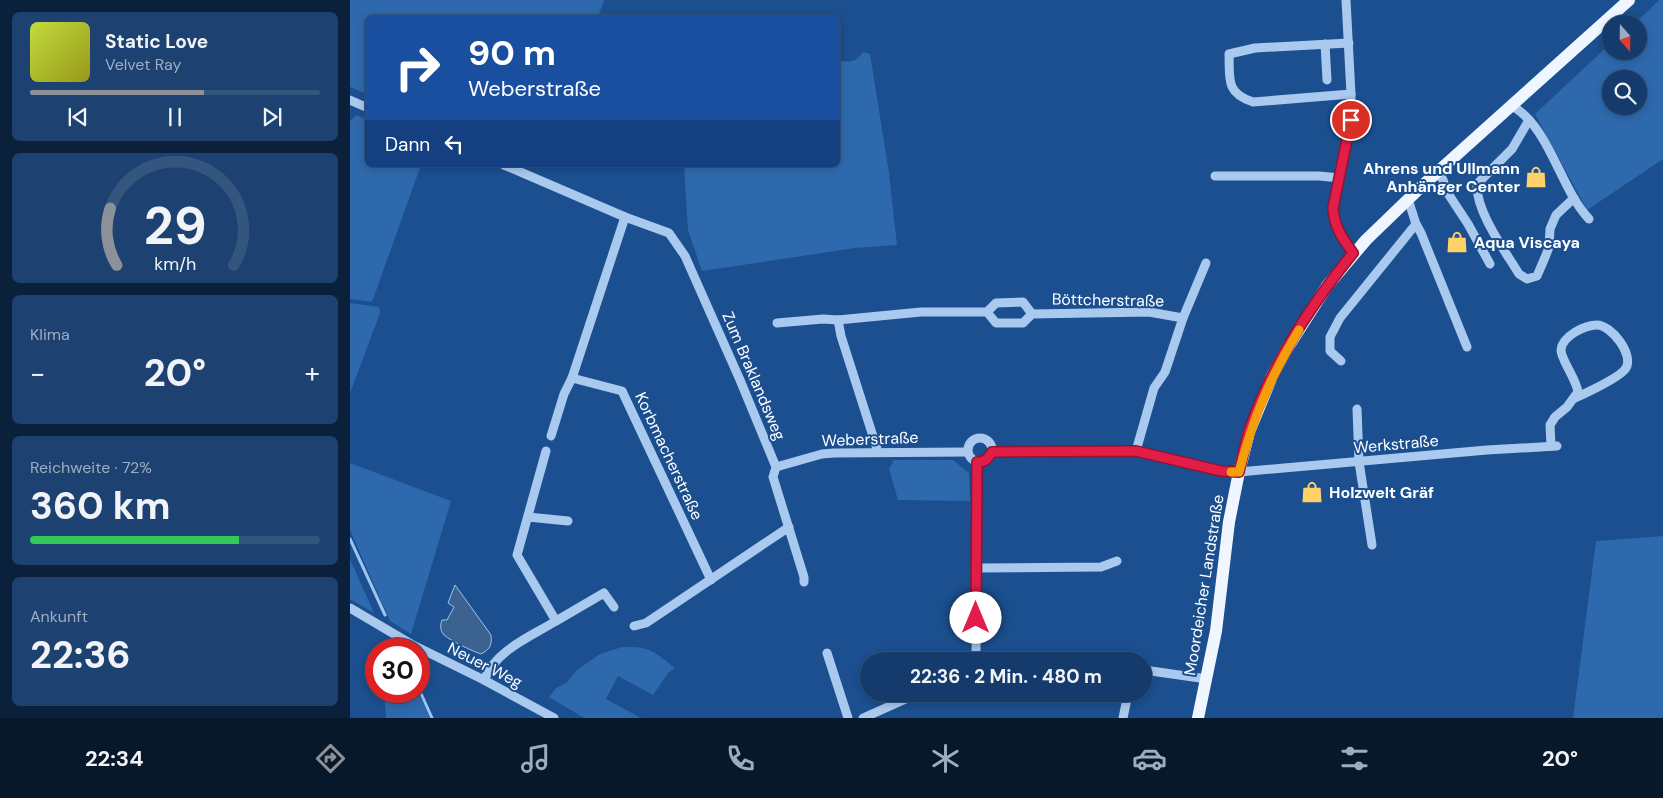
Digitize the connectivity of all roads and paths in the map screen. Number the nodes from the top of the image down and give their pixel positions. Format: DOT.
graph roads {
  1 [pos="1346,0"];
  2 [pos="1629,0"];
  3 [pos="1349,43"];
  4 [pos="1325,44"];
  5 [pos="1327,80"];
  6 [pos="1351,94"];
  7 [pos="350,100"];
  8 [pos="1512,106"];
  9 [pos="365,107"];
  10 [pos="1529,120"];
  11 [pos="509,167"];
  12 [pos="1438,172"];
  13 [pos="1214,176"];
  14 [pos="1340,178"];
  15 [pos="1574,198"];
  16 [pos="1408,199"];
  17 [pos="625,217"];
  18 [pos="1589,219"];
  19 [pos="1416,224"];
  20 [pos="1353,253"];
  21 [pos="1206,263"];
  22 [pos="1490,264"];
  23 [pos="987,312"];
  24 [pos="1032,314"];
  25 [pos="1183,318"];
  26 [pos="838,320"];
  27 [pos="777,323"];
  28 [pos="1467,347"];
  29 [pos="1341,361"];
  30 [pos="572,378"];
  31 [pos="1573,400"];
  32 [pos="1357,409"];
  33 [pos="551,436"];
  34 [pos="546,451"];
  35 [pos="1136,451"];
  36 [pos="878,452"];
  37 [pos="967,452"];
  38 [pos="992,452"];
  39 [pos="977,462"];
  40 [pos="1359,462"];
  41 [pos="776,467"];
  42 [pos="1239,472"];
  43 [pos="528,517"];
  44 [pos="568,521"];
  45 [pos="789,527"];
  46 [pos="1372,545"];
  47 [pos="1117,561"];
  48 [pos="977,568"];
  49 [pos="711,580"];
  50 [pos="804,582"];
  51 [pos="614,607"];
  52 [pos="350,608"];
  53 [pos="556,621"];
  54 [pos="634,626"];
  55 [pos="976,652"];
  56 [pos="827,653"];
  57 [pos="1152,671"];
  58 [pos="1207,679"];
  59 [pos="484,680"];
  60 [pos="899,702"];
  61 [pos="1126,702"];
  62 [pos="544,716"];
  63 [pos="554,718"];
  64 [pos="848,718"];
  65 [pos="863,718"];
  66 [pos="1123,718"];
  67 [pos="1198,718"];
  1 -- 3 [label="street"];
  2 -- 8 [label="main road, Moordeicher Landstraße"];
  3 -- 4 [label="street"];
  3 -- 6 [label="street"];
  4 -- 5 [label="street"];
  4 -- 6 [label="street"];
  6 -- 14 [label="street"];
  7 -- 9 [label="street"];
  8 -- 10 [label="street"];
  8 -- 12 [label="main road, Moordeicher Landstraße"];
  10 -- 15 [label="street"];
  10 -- 15 [label="street"];
  11 -- 17 [label="street, Zum Braklandsweg"];
  12 -- 16 [label="main road, Moordeicher Landstraße"];
  12 -- 22 [label="street"];
  13 -- 14 [label="street"];
  14 -- 20 [label="street"];
  15 -- 18 [label="street"];
  16 -- 19 [label="street"];
  16 -- 20 [label="main road, Moordeicher Landstraße"];
  17 -- 30 [label="street"];
  17 -- 41 [label="street, Zum Braklandsweg"];
  19 -- 28 [label="street"];
  19 -- 29 [label="street"];
  20 -- 42 [label="main road, Moordeicher Landstraße"];
  21 -- 25 [label="street, Böttcherstraße"];
  23 -- 24 [label="street, Böttcherstraße"];
  23 -- 24 [label="street, Böttcherstraße"];
  23 -- 26 [label="street, Böttcherstraße"];
  24 -- 25 [label="street, Böttcherstraße"];
  25 -- 35 [label="street, Böttcherstraße"];
  26 -- 27 [label="street, Böttcherstraße"];
  26 -- 36 [label="street"];
  30 -- 33 [label="street"];
  30 -- 49 [label="street, Korbmacherstraße"];
  31 -- 31 [label="street"];
  31 -- 40 [label="street, Werkstraße"];
  32 -- 40 [label="street"];
  34 -- 43 [label="street"];
  35 -- 38 [label="street"];
  35 -- 42 [label="street"];
  36 -- 37 [label="street, Weberstraße"];
  36 -- 41 [label="street, Weberstraße"];
  37 -- 38 [label="street"];
  37 -- 39 [label="street"];
  38 -- 39 [label="street"];
  39 -- 48 [label="street"];
  40 -- 42 [label="street, Werkstraße"];
  40 -- 46 [label="street"];
  41 -- 45 [label="street, Zum Braklandsweg"];
  42 -- 58 [label="main road, Moordeicher Landstraße"];
  43 -- 44 [label="street"];
  43 -- 53 [label="street"];
  45 -- 49 [label="street"];
  45 -- 50 [label="street, Zum Braklandsweg"];
  47 -- 48 [label="street"];
  48 -- 55 [label="street"];
  49 -- 54 [label="street"];
  51 -- 53 [label="street"];
  52 -- 59 [label="street, Neuer Weg"];
  53 -- 59 [label="street"];
  56 -- 64 [label="street"];
  57 -- 58 [label="street"];
  58 -- 67 [label="main road, Moordeicher Landstraße"];
  59 -- 62 [label="street, Neuer Weg"];
  60 -- 65 [label="street"];
  61 -- 66 [label="street"];
  62 -- 63 [label="street, Neuer Weg"];
}
